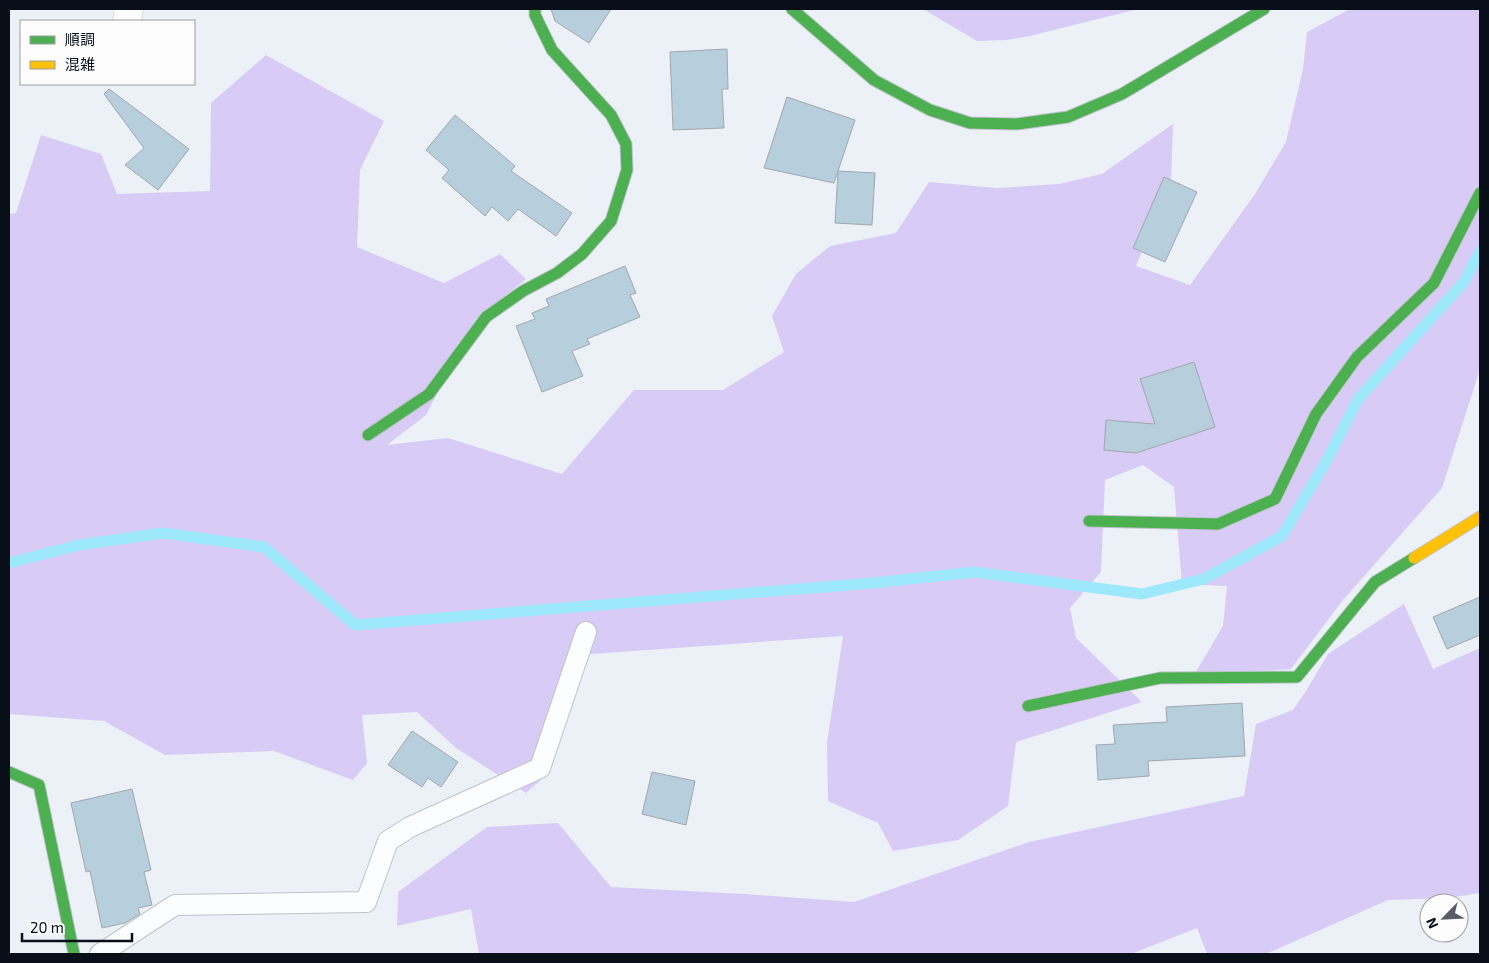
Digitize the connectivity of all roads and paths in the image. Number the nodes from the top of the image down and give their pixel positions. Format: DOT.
graph roads {
  1 [pos="534,9"];
  2 [pos="792,9"];
  3 [pos="1264,9"];
  4 [pos="1480,193"];
  5 [pos="368,435"];
  6 [pos="1480,517"];
  7 [pos="1089,521"];
  8 [pos="586,632"];
  9 [pos="1028,706"];
  10 [pos="9,772"];
  11 [pos="74,954"];
  12 [pos="100,954"];
  1 -- 5 [label="street"];
  2 -- 3 [label="street"];
  4 -- 7 [label="street"];
  6 -- 9 [label="street"];
  8 -- 12 [label="lane"];
  10 -- 11 [label="street"];
}
